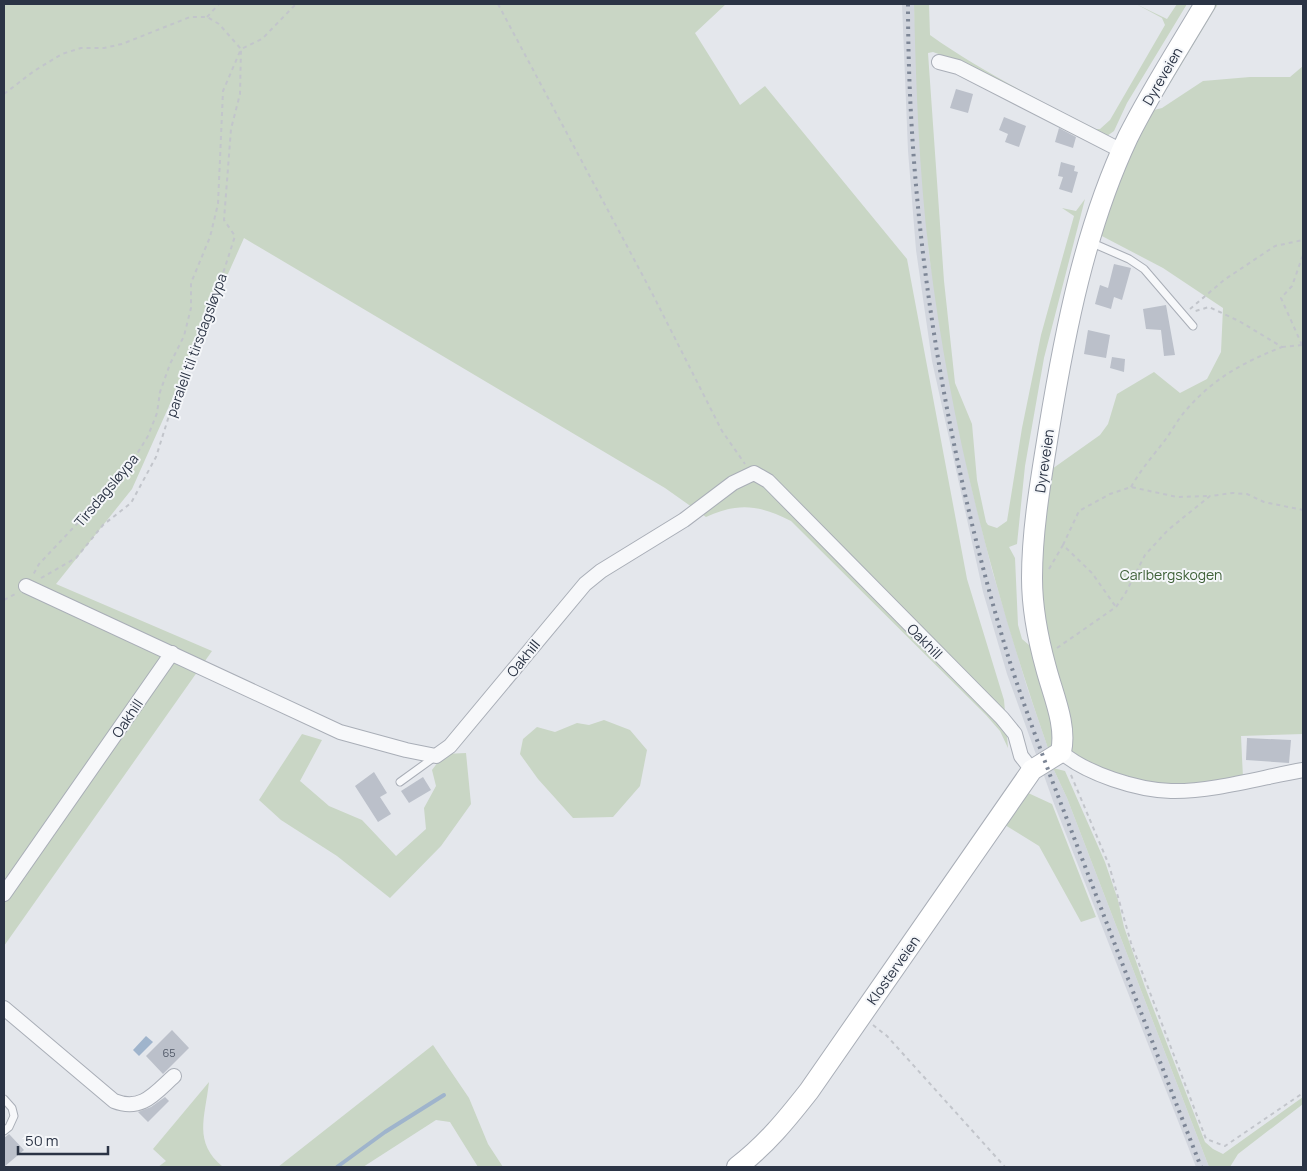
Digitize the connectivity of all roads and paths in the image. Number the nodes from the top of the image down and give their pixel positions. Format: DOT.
graph roads {
  1 [pos="219,4"];
  2 [pos="296,4"];
  3 [pos="498,4"];
  4 [pos="1205,4"];
  5 [pos="207,17"];
  6 [pos="242,48"];
  7 [pos="939,62"];
  8 [pos="4,94"];
  9 [pos="1122,151"];
  10 [pos="1303,240"];
  11 [pos="1090,242"];
  12 [pos="1303,254"];
  13 [pos="1185,314"];
  14 [pos="1193,326"];
  15 [pos="1302,345"];
  16 [pos="1282,347"];
  17 [pos="754,473"];
  18 [pos="1131,487"];
  19 [pos="1210,496"];
  20 [pos="1303,510"];
  21 [pos="1063,544"];
  22 [pos="1032,580"];
  23 [pos="26,586"];
  24 [pos="1116,606"];
  25 [pos="172,653"];
  26 [pos="1044,659"];
  27 [pos="1061,752"];
  28 [pos="436,756"];
  29 [pos="1036,767"];
  30 [pos="1303,770"];
  31 [pos="400,782"];
  32 [pos="4,894"];
  33 [pos="4,1008"];
  34 [pos="861,1016"];
  35 [pos="174,1076"];
  36 [pos="1303,1093"];
  37 [pos="4,1099"];
  38 [pos="4,1131"];
  39 [pos="737,1167"];
  40 [pos="1005,1167"];
  1 -- 5 [label="path"];
  2 -- 6 [label="path"];
  3 -- 17 [label="path"];
  4 -- 9 [label="main road, Dyreveien"];
  5 -- 6 [label="path"];
  5 -- 8 [label="path"];
  6 -- 23 [label="path, Tirsdagsløypa"];
  6 -- 23 [label="path, paralell til tirsdagsløypa"];
  7 -- 9 [label="street"];
  9 -- 11 [label="main road, Dyreveien"];
  10 -- 13 [label="path"];
  11 -- 13 [label="lane"];
  11 -- 22 [label="main road, Dyreveien"];
  12 -- 15 [label="path"];
  13 -- 14 [label="lane"];
  13 -- 16 [label="path"];
  15 -- 16 [label="path"];
  16 -- 18 [label="path"];
  17 -- 28 [label="street, Oakhill"];
  17 -- 29 [label="street, Oakhill"];
  18 -- 19 [label="path"];
  18 -- 21 [label="path"];
  19 -- 20 [label="path"];
  19 -- 24 [label="path"];
  21 -- 22 [label="path"];
  21 -- 24 [label="path"];
  22 -- 26 [label="main road, Dyreveien"];
  23 -- 25 [label="street"];
  24 -- 26 [label="path"];
  25 -- 28 [label="street"];
  25 -- 32 [label="street, Oakhill"];
  26 -- 27 [label="main road, Dyreveien"];
  27 -- 29 [label="main road"];
  27 -- 30 [label="street"];
  27 -- 36 [label="path"];
  28 -- 31 [label="lane"];
  29 -- 34 [label="main road, Klosterveien"];
  33 -- 35 [label="street"];
  34 -- 39 [label="main road, Klosterveien"];
  34 -- 40 [label="path"];
  37 -- 38 [label="lane"];
}
